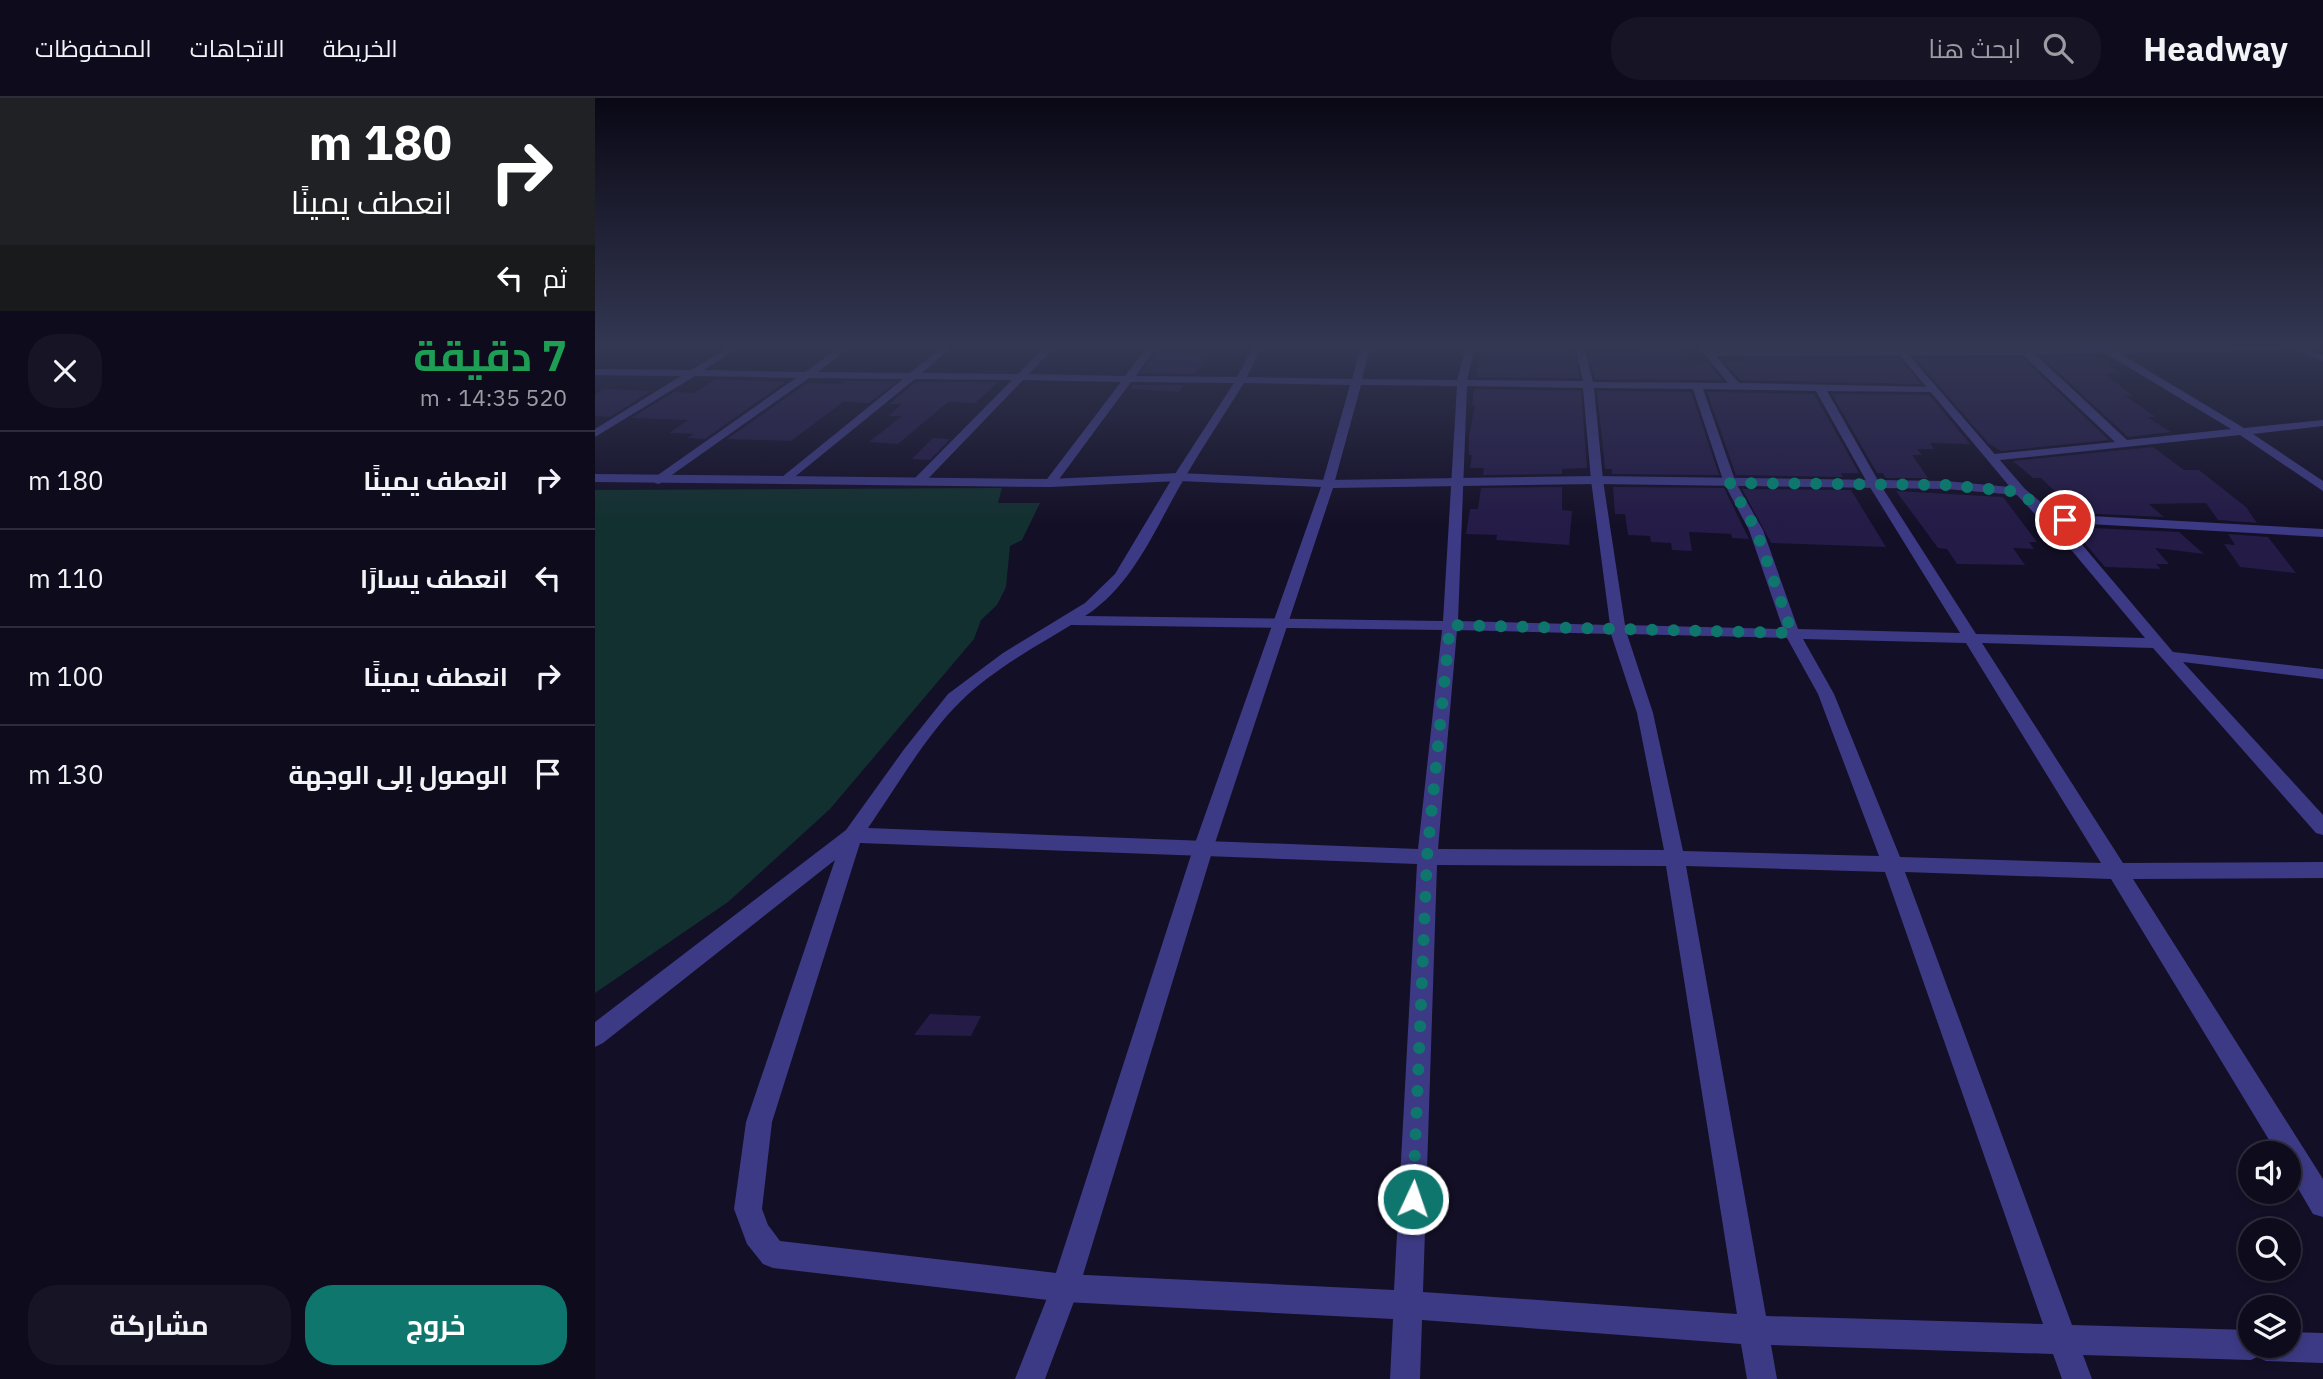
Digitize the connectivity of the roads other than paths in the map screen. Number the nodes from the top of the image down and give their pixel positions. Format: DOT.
graph roads {
  1 [pos="638,407"];
  2 [pos="764,407"];
  3 [pos="875,407"];
  4 [pos="992,407"];
  5 [pos="1107,407"];
  6 [pos="1224,407"];
  7 [pos="1350,407"];
  8 [pos="1460,407"];
  9 [pos="1590,407"];
  10 [pos="1704,407"];
  11 [pos="1831,407"];
  12 [pos="1949,407"];
  13 [pos="2085,407"];
  14 [pos="2201,407"];
  15 [pos="2323,423"];
  16 [pos="2243,432"];
  17 [pos="595,434"];
  18 [pos="2125,444"];
  19 [pos="1994,458"];
  20 [pos="1179,477"];
  21 [pos="595,478"];
  22 [pos="659,480"];
  23 [pos="786,480"];
  24 [pos="1597,480"];
  25 [pos="918,482"];
  26 [pos="1456,482"];
  27 [pos="1050,483"];
  28 [pos="1730,483"];
  29 [pos="1328,484"];
  30 [pos="1874,484"];
  31 [pos="2323,487"];
  32 [pos="2021,492"];
  33 [pos="2052,518"];
  34 [pos="2323,533"];
  35 [pos="1065,620"];
  36 [pos="1279,621"];
  37 [pos="1450,625"];
  38 [pos="1618,631"];
  39 [pos="1792,633"];
  40 [pos="1970,637"];
  41 [pos="2157,643"];
  42 [pos="2170,656"];
  43 [pos="2323,674"];
  44 [pos="2323,828"];
  45 [pos="853,835"];
  46 [pos="1203,849"];
  47 [pos="1427,857"];
  48 [pos="1675,858"];
  49 [pos="1892,863"];
  50 [pos="2117,870"];
  51 [pos="2323,870"];
  52 [pos="595,1036"];
  53 [pos="2323,1204"];
  54 [pos="1065,1288"];
  55 [pos="1409,1305"];
  56 [pos="1756,1331"];
  57 [pos="2061,1339"];
  58 [pos="2238,1345"];
  59 [pos="2301,1347"];
  60 [pos="2323,1348"];
  61 [pos="1030,1379"];
  62 [pos="1405,1379"];
  63 [pos="1762,1379"];
  64 [pos="2077,1379"];
  1 -- 17 [label="street"];
  2 -- 22 [label="street"];
  3 -- 23 [label="street"];
  4 -- 25 [label="street"];
  5 -- 27 [label="street"];
  6 -- 20 [label="street"];
  7 -- 29 [label="street"];
  8 -- 26 [label="street"];
  9 -- 24 [label="street"];
  10 -- 28 [label="street"];
  11 -- 30 [label="street"];
  12 -- 19 [label="street"];
  13 -- 18 [label="street"];
  14 -- 16 [label="street"];
  15 -- 16 [label="street"];
  16 -- 18 [label="street"];
  16 -- 31 [label="street"];
  18 -- 19 [label="street"];
  19 -- 32 [label="street"];
  20 -- 27 [label="street"];
  20 -- 29 [label="street"];
  20 -- 35 [label="street"];
  21 -- 22 [label="street"];
  22 -- 23 [label="street"];
  23 -- 25 [label="street"];
  24 -- 26 [label="street"];
  24 -- 28 [label="street"];
  24 -- 38 [label="street"];
  25 -- 27 [label="street"];
  26 -- 29 [label="street"];
  26 -- 37 [label="street"];
  28 -- 30 [label="street"];
  28 -- 39 [label="street"];
  29 -- 36 [label="street"];
  30 -- 32 [label="street"];
  30 -- 40 [label="street"];
  32 -- 33 [label="street"];
  33 -- 34 [label="street"];
  33 -- 41 [label="street"];
  35 -- 36 [label="street"];
  35 -- 45 [label="street"];
  36 -- 37 [label="street"];
  36 -- 46 [label="street"];
  37 -- 38 [label="street"];
  37 -- 47 [label="street"];
  38 -- 39 [label="street"];
  38 -- 48 [label="street"];
  39 -- 40 [label="street"];
  39 -- 49 [label="street"];
  40 -- 41 [label="street"];
  40 -- 50 [label="street"];
  41 -- 42 [label="street"];
  42 -- 43 [label="street"];
  42 -- 44 [label="street"];
  45 -- 46 [label="street"];
  45 -- 52 [label="street"];
  45 -- 54 [label="street"];
  46 -- 47 [label="street"];
  46 -- 54 [label="street"];
  47 -- 48 [label="street"];
  47 -- 55 [label="street"];
  48 -- 49 [label="street"];
  48 -- 56 [label="street"];
  49 -- 50 [label="street"];
  49 -- 57 [label="street"];
  50 -- 51 [label="street"];
  50 -- 53 [label="street"];
  54 -- 55 [label="street"];
  54 -- 61 [label="street"];
  55 -- 56 [label="street"];
  55 -- 62 [label="street"];
  56 -- 57 [label="street"];
  56 -- 63 [label="street"];
  57 -- 58 [label="street"];
  57 -- 64 [label="street"];
  59 -- 60 [label="street"];
}
